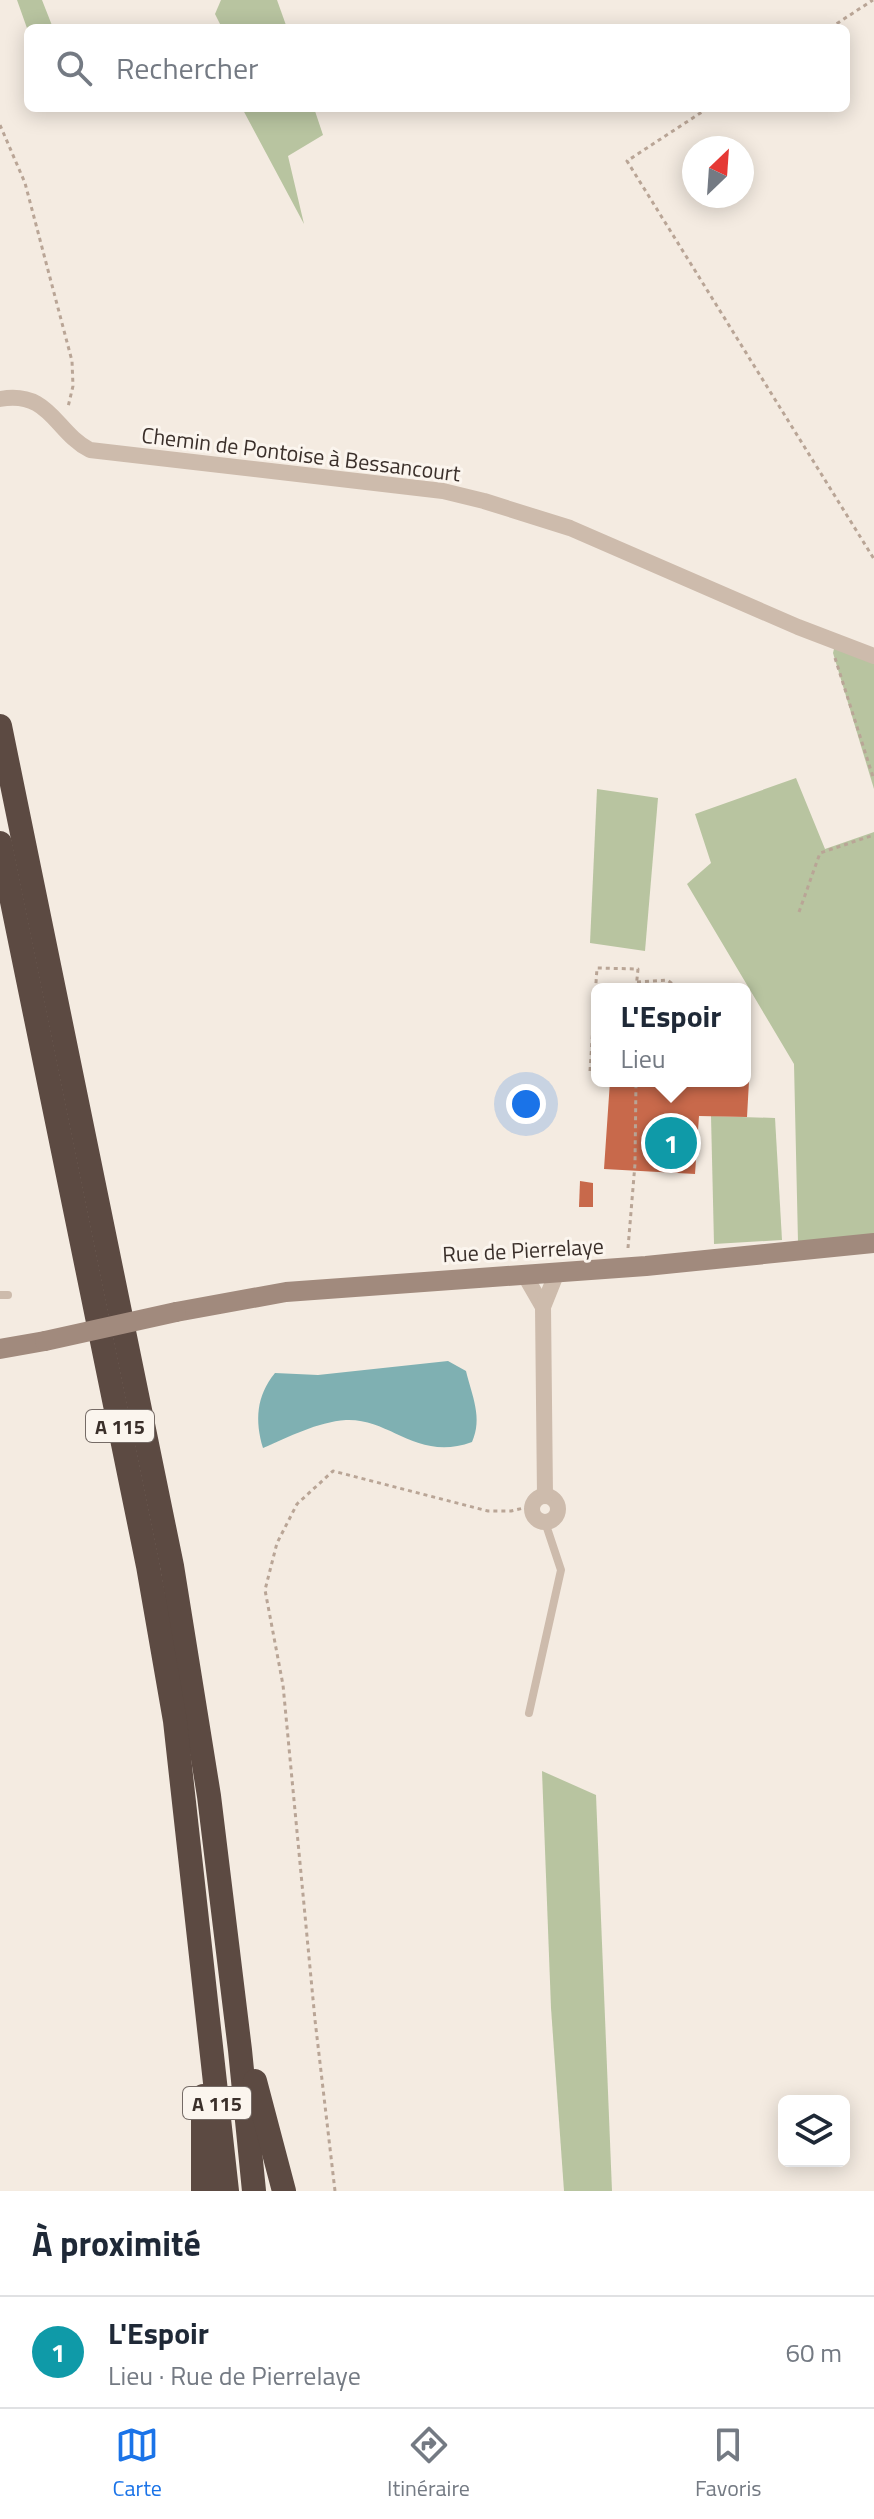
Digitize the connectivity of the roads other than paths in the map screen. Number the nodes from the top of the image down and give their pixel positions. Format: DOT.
graph roads {
  1 [pos="0,399"];
  2 [pos="874,656"];
  3 [pos="0,726"];
  4 [pos="0,843"];
  5 [pos="874,1243"];
  6 [pos="557,1272"];
  7 [pos="524,1274"];
  8 [pos="543,1307"];
  9 [pos="0,1349"];
  10 [pos="538,1501"];
  11 [pos="545,1522"];
  12 [pos="529,1713"];
  13 [pos="208,2014"];
  14 [pos="240,2050"];
  15 [pos="203,2191"];
  16 [pos="227,2191"];
  17 [pos="254,2191"];
  18 [pos="284,2191"];
  1 -- 2 [label="street, Chemin de Pontoise à Bessancourt"];
  3 -- 14 [label="highway, A 115"];
  4 -- 13 [label="highway, A 115"];
  5 -- 6 [label="main road, Rue de Pierrelaye"];
  6 -- 7 [label="main road, Rue de Pierrelaye"];
  6 -- 8 [label="street"];
  7 -- 8 [label="street"];
  7 -- 9 [label="main road, Rue de Pierrelaye, bridge"];
  8 -- 10 [label="street"];
  10 -- 11 [label="street"];
  10 -- 11 [label="street"];
  11 -- 12 [label="lane"];
  13 -- 15 [label="highway"];
  13 -- 16 [label="highway, A 115"];
  14 -- 17 [label="highway, A 115"];
  14 -- 18 [label="highway"];
}
